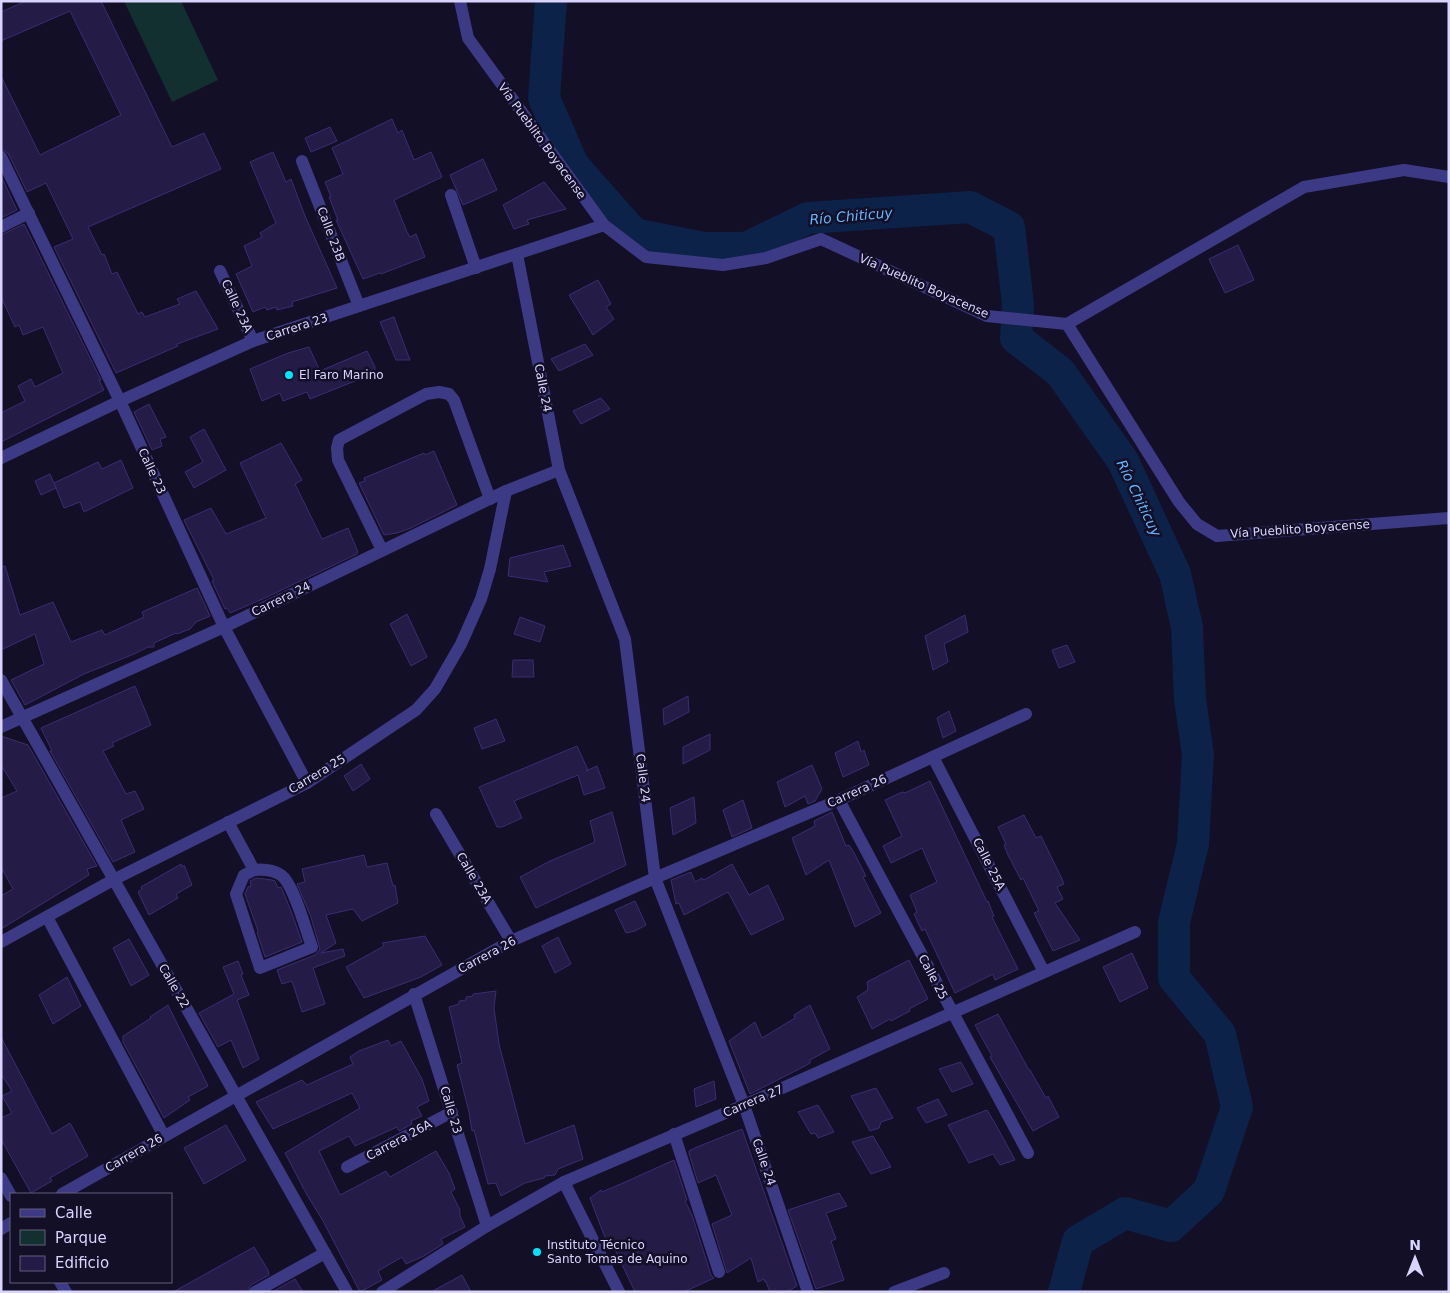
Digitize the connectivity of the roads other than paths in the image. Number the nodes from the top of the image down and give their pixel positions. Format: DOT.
graph roads {
  1 [pos="460,1"];
  2 [pos="1,157"];
  3 [pos="302,161"];
  4 [pos="1449,177"];
  5 [pos="451,194"];
  6 [pos="29,213"];
  7 [pos="604,225"];
  8 [pos="1,226"];
  9 [pos="517,254"];
  10 [pos="476,268"];
  11 [pos="220,271"];
  12 [pos="359,306"];
  13 [pos="1067,324"];
  14 [pos="253,342"];
  15 [pos="120,401"];
  16 [pos="1,458"];
  17 [pos="559,470"];
  18 [pos="506,491"];
  19 [pos="490,499"];
  20 [pos="1449,518"];
  21 [pos="382,550"];
  22 [pos="224,627"];
  23 [pos="1,680"];
  24 [pos="1026,714"];
  25 [pos="22,717"];
  26 [pos="1,727"];
  27 [pos="933,757"];
  28 [pos="307,783"];
  29 [pos="839,800"];
  30 [pos="436,814"];
  31 [pos="228,822"];
  32 [pos="254,870"];
  33 [pos="655,878"];
  34 [pos="113,880"];
  35 [pos="47,917"];
  36 [pos="1135,932"];
  37 [pos="511,941"];
  38 [pos="1,942"];
  39 [pos="1044,972"];
  40 [pos="414,994"];
  41 [pos="952,1012"];
  42 [pos="236,1095"];
  43 [pos="744,1105"];
  44 [pos="452,1112"];
  45 [pos="674,1134"];
  46 [pos="164,1136"];
  47 [pos="1028,1153"];
  48 [pos="347,1167"];
  49 [pos="1,1178"];
  50 [pos="564,1182"];
  51 [pos="64,1193"];
  52 [pos="10,1194"];
  53 [pos="487,1226"];
  54 [pos="325,1252"];
  55 [pos="719,1272"];
  56 [pos="944,1273"];
  57 [pos="255,1292"];
  58 [pos="347,1292"];
  59 [pos="382,1292"];
  60 [pos="619,1292"];
  61 [pos="808,1292"];
  62 [pos="894,1292"];
  1 -- 7 [label="street, Vía Pueblito Boyacense"];
  2 -- 6 [label="street, Calle 23"];
  3 -- 12 [label="street, Calle 23B"];
  4 -- 13 [label="street"];
  5 -- 10 [label="street"];
  6 -- 8 [label="street"];
  6 -- 15 [label="street, Calle 23"];
  7 -- 9 [label="street, Carrera 23"];
  7 -- 13 [label="street, Vía Pueblito Boyacense"];
  9 -- 10 [label="street, Carrera 23"];
  9 -- 17 [label="street, Calle 24"];
  10 -- 12 [label="street, Carrera 23"];
  11 -- 14 [label="street, Calle 23A"];
  12 -- 14 [label="street, Carrera 23"];
  13 -- 20 [label="street, Vía Pueblito Boyacense"];
  14 -- 15 [label="street, Carrera 23"];
  15 -- 16 [label="street, Carrera 23"];
  15 -- 22 [label="street, Calle 23"];
  17 -- 18 [label="street, Carrera 24"];
  17 -- 33 [label="street, Calle 24"];
  18 -- 19 [label="street, Carrera 24"];
  18 -- 28 [label="street, Carrera 25"];
  19 -- 21 [label="street, Carrera 24"];
  19 -- 21 [label="street"];
  21 -- 22 [label="street, Carrera 24"];
  22 -- 25 [label="street, Carrera 24"];
  22 -- 28 [label="street, Calle 23"];
  23 -- 25 [label="street, Calle 22"];
  24 -- 27 [label="street, Carrera 26"];
  25 -- 26 [label="street, Carrera 24"];
  25 -- 34 [label="street, Calle 22"];
  27 -- 29 [label="street, Carrera 26"];
  27 -- 39 [label="street, Calle 25A"];
  28 -- 31 [label="street, Carrera 25"];
  29 -- 33 [label="street, Carrera 26"];
  29 -- 41 [label="street, Calle 25"];
  30 -- 37 [label="street, Calle 23A"];
  31 -- 32 [label="street"];
  31 -- 34 [label="street, Carrera 25"];
  32 -- 32 [label="street"];
  33 -- 37 [label="street, Carrera 26"];
  33 -- 43 [label="street, Calle 24"];
  34 -- 35 [label="street, Carrera 25"];
  34 -- 42 [label="street, Calle 22"];
  35 -- 38 [label="street, Carrera 25"];
  35 -- 46 [label="street"];
  36 -- 39 [label="street, Carrera 27"];
  37 -- 40 [label="street, Carrera 26"];
  39 -- 41 [label="street, Carrera 27"];
  40 -- 42 [label="street, Carrera 26"];
  40 -- 44 [label="street, Calle 23"];
  41 -- 43 [label="street, Carrera 27"];
  41 -- 47 [label="street, Calle 25"];
  42 -- 46 [label="street, Carrera 26"];
  42 -- 54 [label="street, Calle 22"];
  43 -- 45 [label="street, Carrera 27"];
  43 -- 61 [label="street, Calle 24"];
  44 -- 48 [label="street, Carrera 26A"];
  44 -- 53 [label="street, Calle 23"];
  45 -- 50 [label="street, Carrera 27"];
  45 -- 55 [label="street"];
  46 -- 51 [label="street, Carrera 26"];
  49 -- 52 [label="street"];
  50 -- 53 [label="street, Carrera 27"];
  50 -- 60 [label="street"];
  53 -- 59 [label="street, Carrera 27"];
  54 -- 57 [label="street"];
  54 -- 58 [label="street, Calle 22"];
  56 -- 62 [label="street"];
}
